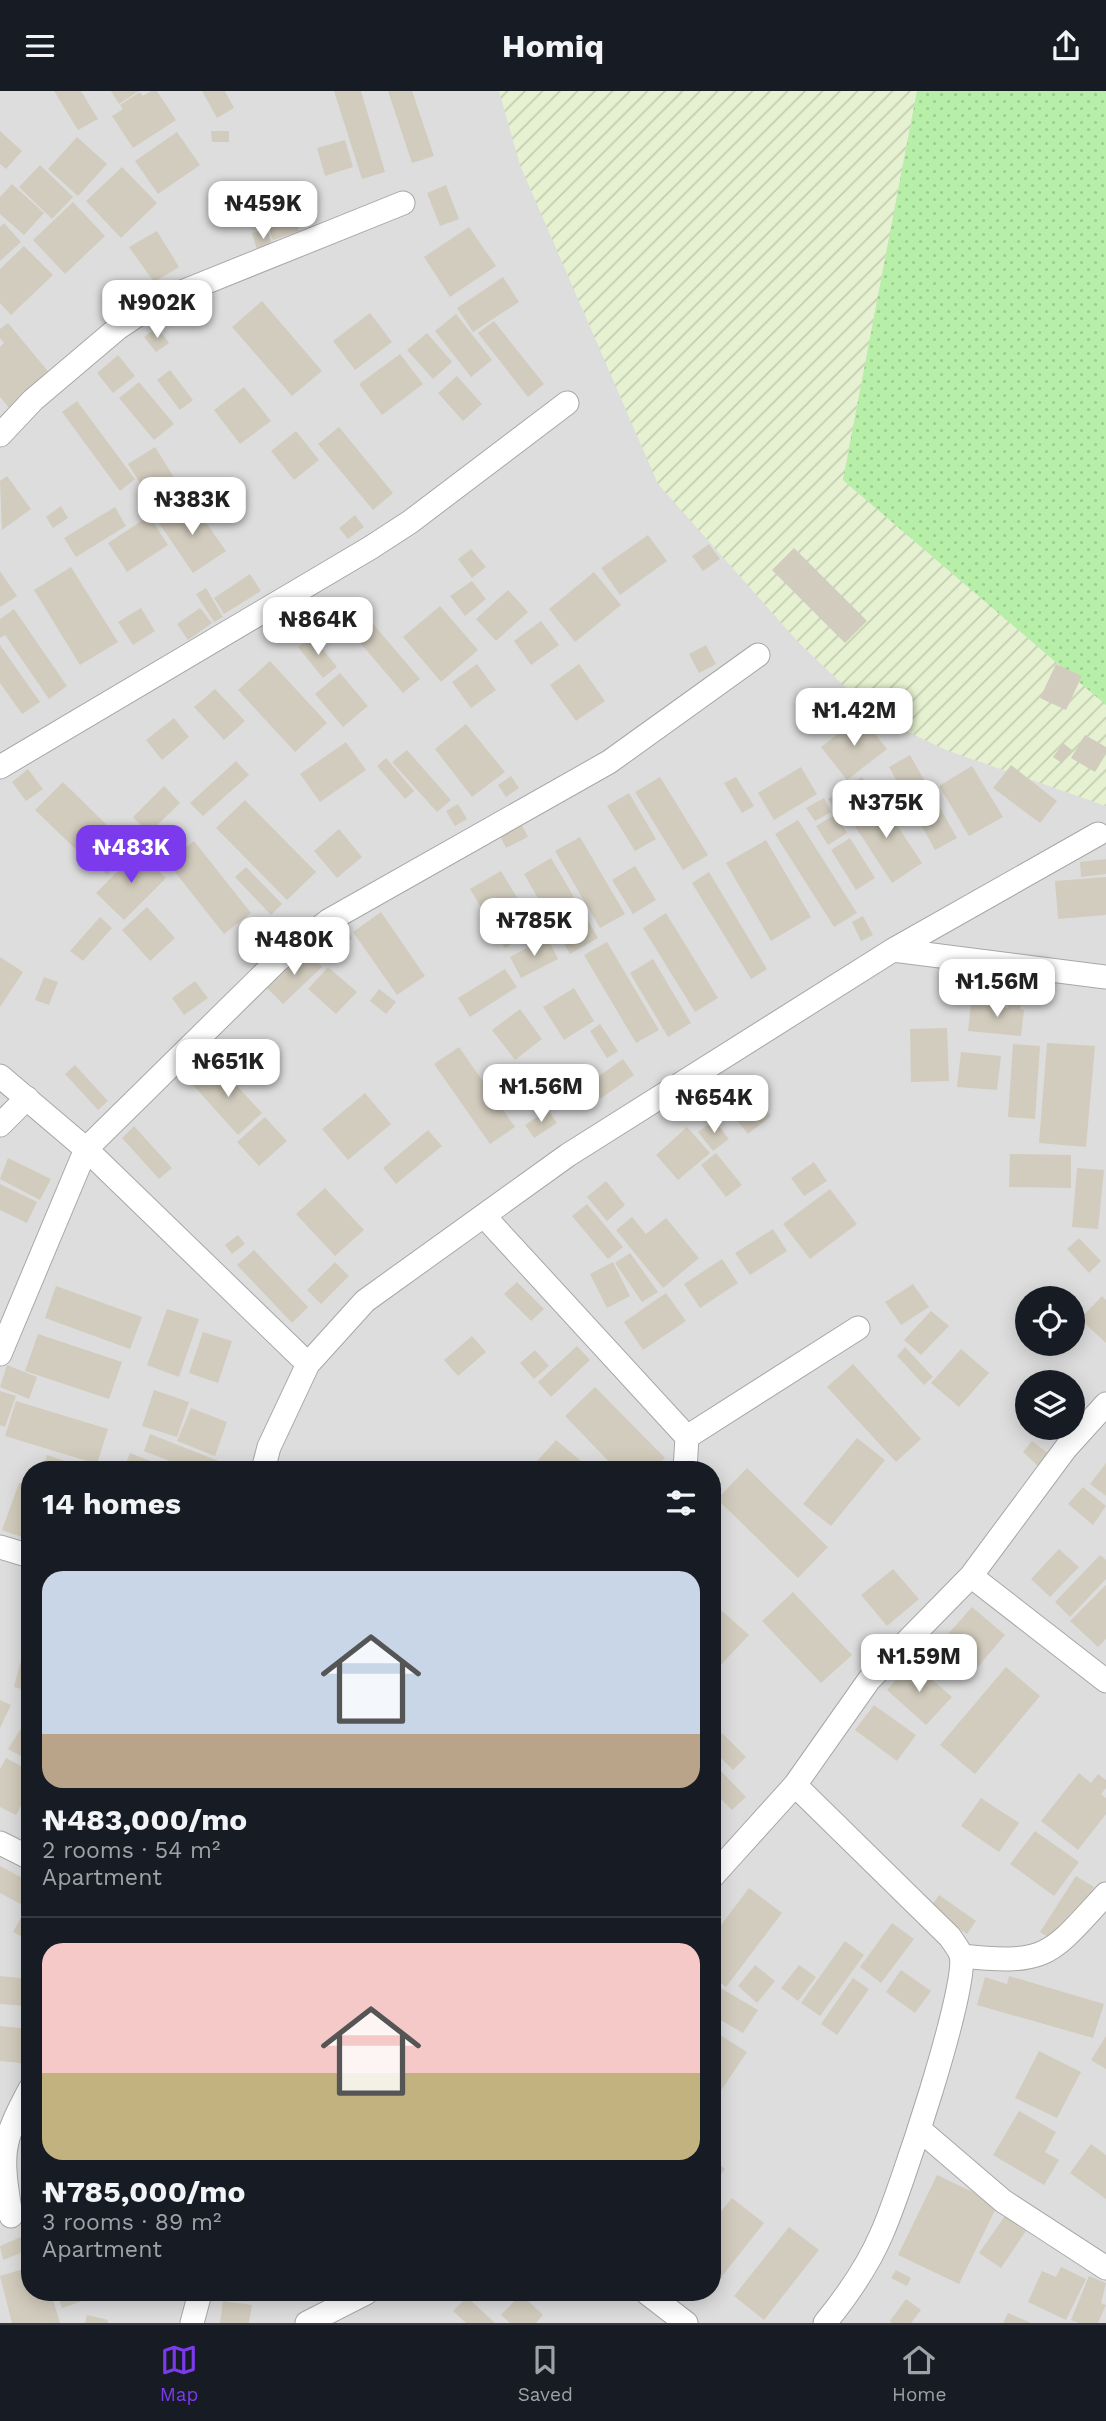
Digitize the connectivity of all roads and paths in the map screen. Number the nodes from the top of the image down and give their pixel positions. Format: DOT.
graph roads {
  1 [pos="403,203"];
  2 [pos="567,403"];
  3 [pos="1,432"];
  4 [pos="758,655"];
  5 [pos="0,767"];
  6 [pos="1098,834"];
  7 [pos="893,950"];
  8 [pos="1106,977"];
  9 [pos="0,1076"];
  10 [pos="27,1098"];
  11 [pos="0,1125"];
  12 [pos="86,1149"];
  13 [pos="484,1216"];
  14 [pos="858,1328"];
  15 [pos="0,1354"];
  16 [pos="308,1364"];
  17 [pos="1106,1404"];
  18 [pos="687,1437"];
  19 [pos="265,1461"];
  20 [pos="686,1461"];
  21 [pos="0,1547"];
  22 [pos="21,1553"];
  23 [pos="971,1576"];
  24 [pos="1106,1681"];
  25 [pos="795,1785"];
  26 [pos="0,1843"];
  27 [pos="21,1854"];
  28 [pos="721,1867"];
  29 [pos="1106,1894"];
  30 [pos="961,1956"];
  31 [pos="21,2104"];
  32 [pos="919,2129"];
  33 [pos="14,2217"];
  34 [pos="1106,2268"];
  35 [pos="198,2301"];
  36 [pos="350,2301"];
  37 [pos="657,2301"];
  38 [pos="192,2323"];
  39 [pos="307,2323"];
  40 [pos="686,2323"];
  41 [pos="825,2323"];
  1 -- 3 [label="street"];
  2 -- 5 [label="street"];
  4 -- 12 [label="street"];
  6 -- 7 [label="street"];
  7 -- 8 [label="street"];
  7 -- 13 [label="street"];
  9 -- 10 [label="street"];
  10 -- 11 [label="street"];
  10 -- 12 [label="street"];
  12 -- 15 [label="street"];
  12 -- 16 [label="street"];
  13 -- 16 [label="street"];
  13 -- 18 [label="street"];
  14 -- 18 [label="street"];
  16 -- 19 [label="street"];
  17 -- 23 [label="street"];
  18 -- 20 [label="street"];
  21 -- 22 [label="street"];
  23 -- 24 [label="street"];
  23 -- 25 [label="street"];
  25 -- 28 [label="street"];
  25 -- 30 [label="street"];
  26 -- 27 [label="street"];
  29 -- 30 [label="street"];
  30 -- 32 [label="street"];
  31 -- 33 [label="street"];
  32 -- 34 [label="street"];
  32 -- 41 [label="street"];
  35 -- 38 [label="street"];
  36 -- 39 [label="street"];
  37 -- 40 [label="street"];
}
